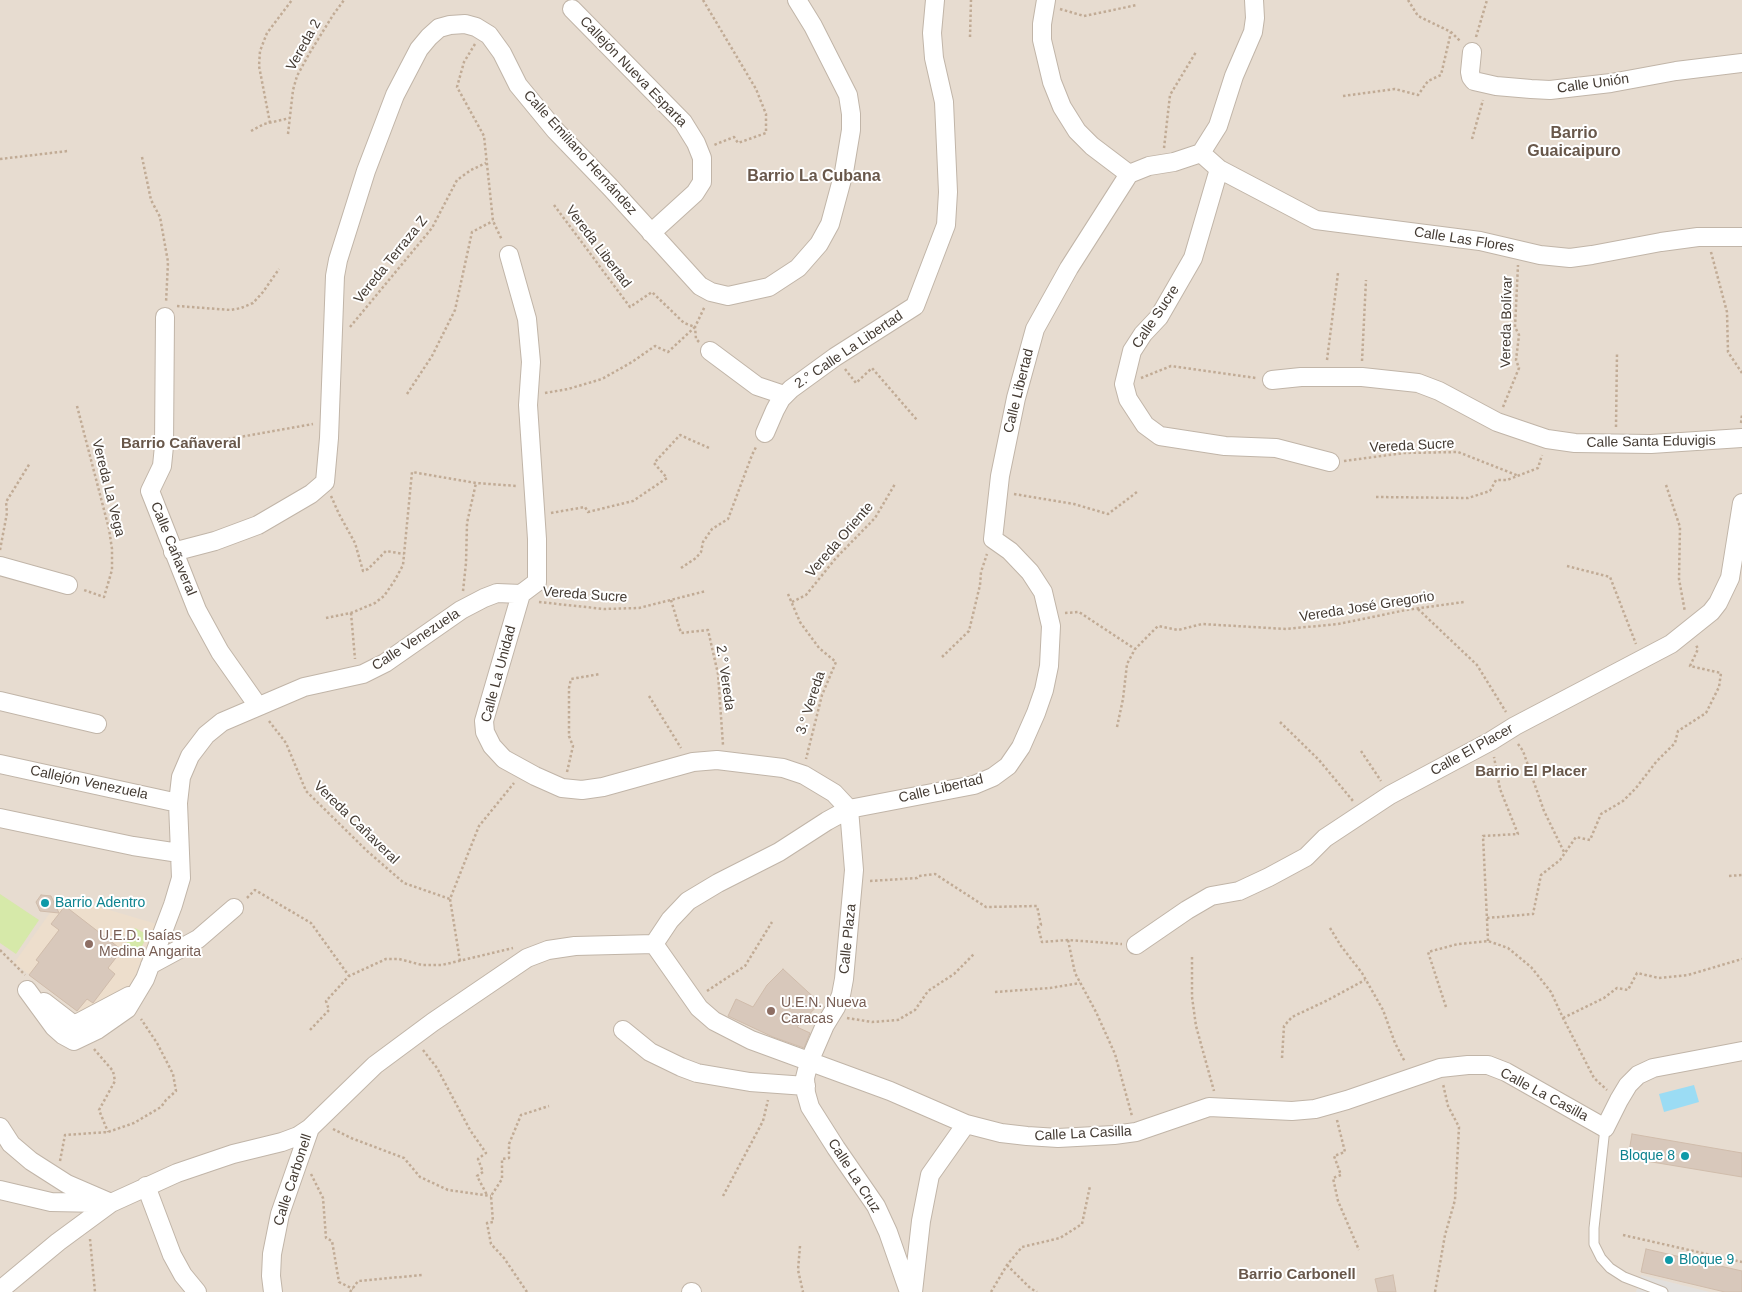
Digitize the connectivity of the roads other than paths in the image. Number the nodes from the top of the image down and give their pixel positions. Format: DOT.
graph roads {
  1 [pos="797,0"];
  2 [pos="934,0"];
  3 [pos="1254,0"];
  4 [pos="1045,2"];
  5 [pos="572,9"];
  6 [pos="1472,52"];
  7 [pos="1742,63"];
  8 [pos="1202,154"];
  9 [pos="1219,169"];
  10 [pos="1129,174"];
  11 [pos="652,233"];
  12 [pos="1742,237"];
  13 [pos="509,256"];
  14 [pos="165,311"];
  15 [pos="710,350"];
  16 [pos="1272,380"];
  17 [pos="784,396"];
  18 [pos="765,433"];
  19 [pos="1742,438"];
  20 [pos="1330,462"];
  21 [pos="1742,503"];
  22 [pos="173,552"];
  23 [pos="0,566"];
  24 [pos="68,585"];
  25 [pos="520,597"];
  26 [pos="0,701"];
  27 [pos="258,706"];
  28 [pos="97,724"];
  29 [pos="0,764"];
  30 [pos="178,802"];
  31 [pos="849,809"];
  32 [pos="0,818"];
  33 [pos="179,853"];
  34 [pos="234,908"];
  35 [pos="654,944"];
  36 [pos="1136,945"];
  37 [pos="141,985"];
  38 [pos="623,1030"];
  39 [pos="1742,1051"];
  40 [pos="809,1062"];
  41 [pos="806,1086"];
  42 [pos="314,1124"];
  43 [pos="966,1124"];
  44 [pos="0,1127"];
  45 [pos="1605,1128"];
  46 [pos="146,1186"];
  47 [pos="0,1190"];
  48 [pos="111,1203"];
  49 [pos="1,1292"];
  50 [pos="197,1292"];
  51 [pos="273,1292"];
  52 [pos="909,1292"];
  53 [pos="913,1292"];
  54 [pos="1663,1292"];
  1 -- 11 [label="street, Calle Emiliano Hernández"];
  2 -- 17 [label="street, 2.° Calle La Libertad"];
  3 -- 8 [label="street"];
  4 -- 10 [label="street"];
  5 -- 11 [label="street, Callejón Nueva Esparta"];
  6 -- 7 [label="street, Calle Unión"];
  8 -- 9 [label="street, Calle Las Flores"];
  8 -- 10 [label="street"];
  9 -- 12 [label="street, Calle Las Flores"];
  9 -- 20 [label="street, Calle Sucre"];
  10 -- 31 [label="street, Calle Libertad"];
  11 -- 22 [label="street, Calle Emiliano Hernández"];
  13 -- 25 [label="street, Calle La Unidad"];
  14 -- 22 [label="street, Calle Cañaveral"];
  15 -- 17 [label="street"];
  16 -- 19 [label="street, Calle Santa Eduvigis"];
  17 -- 18 [label="street, 2.° Calle La Libertad"];
  21 -- 36 [label="street, Calle El Placer"];
  22 -- 27 [label="street, Calle Cañaveral"];
  23 -- 24 [label="street"];
  25 -- 27 [label="street, Calle Venezuela"];
  25 -- 31 [label="street, Calle La Unidad"];
  26 -- 28 [label="street"];
  27 -- 30 [label="street, Calle Venezuela"];
  29 -- 30 [label="street, Callejón Venezuela"];
  30 -- 33 [label="street, Calle Venezuela"];
  31 -- 35 [label="street, Calle Libertad"];
  31 -- 40 [label="street, Calle Plaza"];
  32 -- 33 [label="street"];
  33 -- 37 [label="street, Calle Venezuela"];
  34 -- 37 [label="street"];
  35 -- 40 [label="street, Calle La Casilla"];
  35 -- 42 [label="street"];
  37 -- 37 [label="street"];
  38 -- 41 [label="street"];
  39 -- 45 [label="street"];
  40 -- 41 [label="street, Calle La Cruz"];
  40 -- 43 [label="street, Calle La Casilla"];
  41 -- 52 [label="street, Calle La Cruz"];
  42 -- 46 [label="street"];
  42 -- 51 [label="street, Calle Carbonell"];
  43 -- 45 [label="street, Calle La Casilla"];
  43 -- 53 [label="street"];
  44 -- 48 [label="street"];
  45 -- 54 [label="lane"];
  46 -- 48 [label="street"];
  46 -- 50 [label="street"];
  47 -- 48 [label="street"];
  48 -- 49 [label="street"];
}
